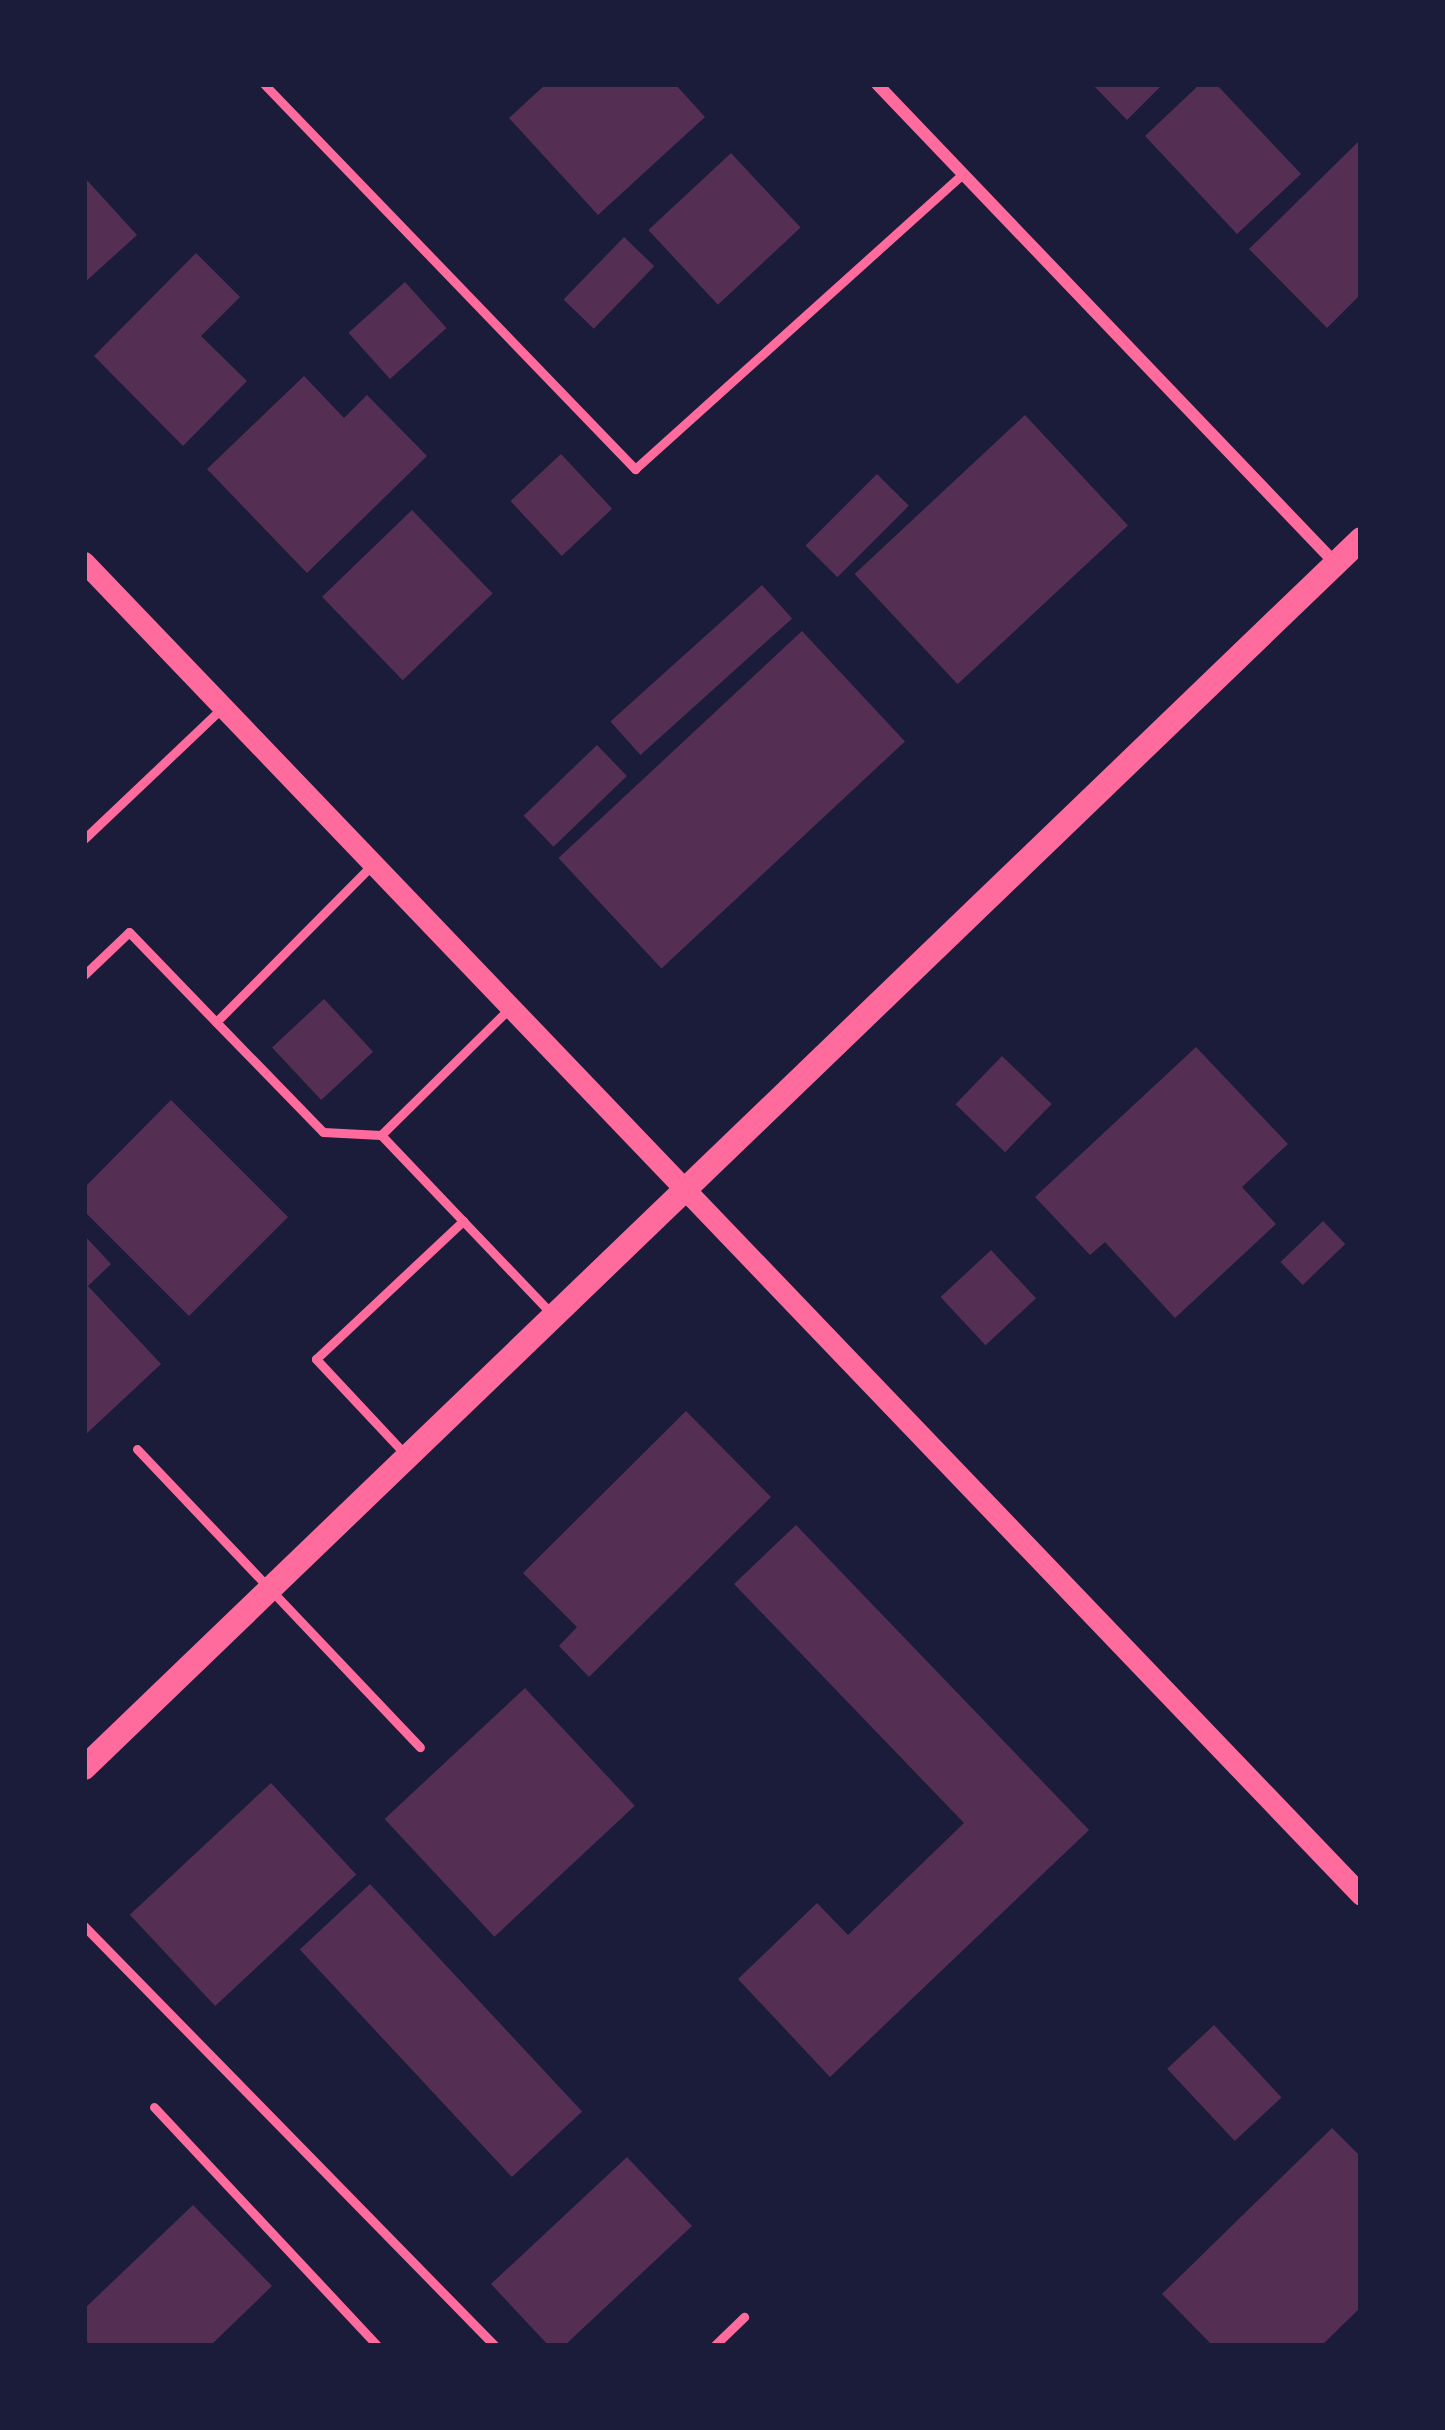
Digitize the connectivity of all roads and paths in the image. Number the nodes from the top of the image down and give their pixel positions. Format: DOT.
graph roads {
  1 [pos="264,84"];
  2 [pos="877,84"];
  3 [pos="963,174"];
  4 [pos="1361,538"];
  5 [pos="84,562"];
  6 [pos="1335,563"];
  7 [pos="223,707"];
  8 [pos="84,839"];
  9 [pos="372,864"];
  10 [pos="84,975"];
  11 [pos="510,1008"];
  12 [pos="216,1022"];
  13 [pos="381,1136"];
  14 [pos="685,1189"];
  15 [pos="463,1220"];
  16 [pos="554,1316"];
  17 [pos="137,1449"];
  18 [pos="408,1456"];
  19 [pos="269,1589"];
  20 [pos="420,1747"];
  21 [pos="84,1768"];
  22 [pos="1361,1894"];
  23 [pos="84,1926"];
  24 [pos="154,2107"];
  25 [pos="745,2317"];
  26 [pos="378,2346"];
  27 [pos="495,2346"];
  28 [pos="714,2346"];
  1 -- 3 [label="lane"];
  2 -- 3 [label="street"];
  3 -- 6 [label="street"];
  4 -- 6 [label="main road"];
  5 -- 7 [label="street"];
  6 -- 14 [label="main road"];
  7 -- 8 [label="lane"];
  7 -- 9 [label="street"];
  9 -- 11 [label="street"];
  9 -- 12 [label="lane"];
  10 -- 12 [label="lane"];
  11 -- 13 [label="lane"];
  11 -- 14 [label="street"];
  12 -- 13 [label="lane"];
  13 -- 15 [label="lane"];
  14 -- 16 [label="main road"];
  14 -- 22 [label="street"];
  15 -- 16 [label="lane"];
  15 -- 18 [label="lane"];
  16 -- 18 [label="main road"];
  17 -- 19 [label="lane"];
  18 -- 19 [label="main road"];
  19 -- 20 [label="lane"];
  19 -- 21 [label="main road"];
  23 -- 27 [label="lane"];
  24 -- 26 [label="lane"];
  25 -- 28 [label="lane"];
}
